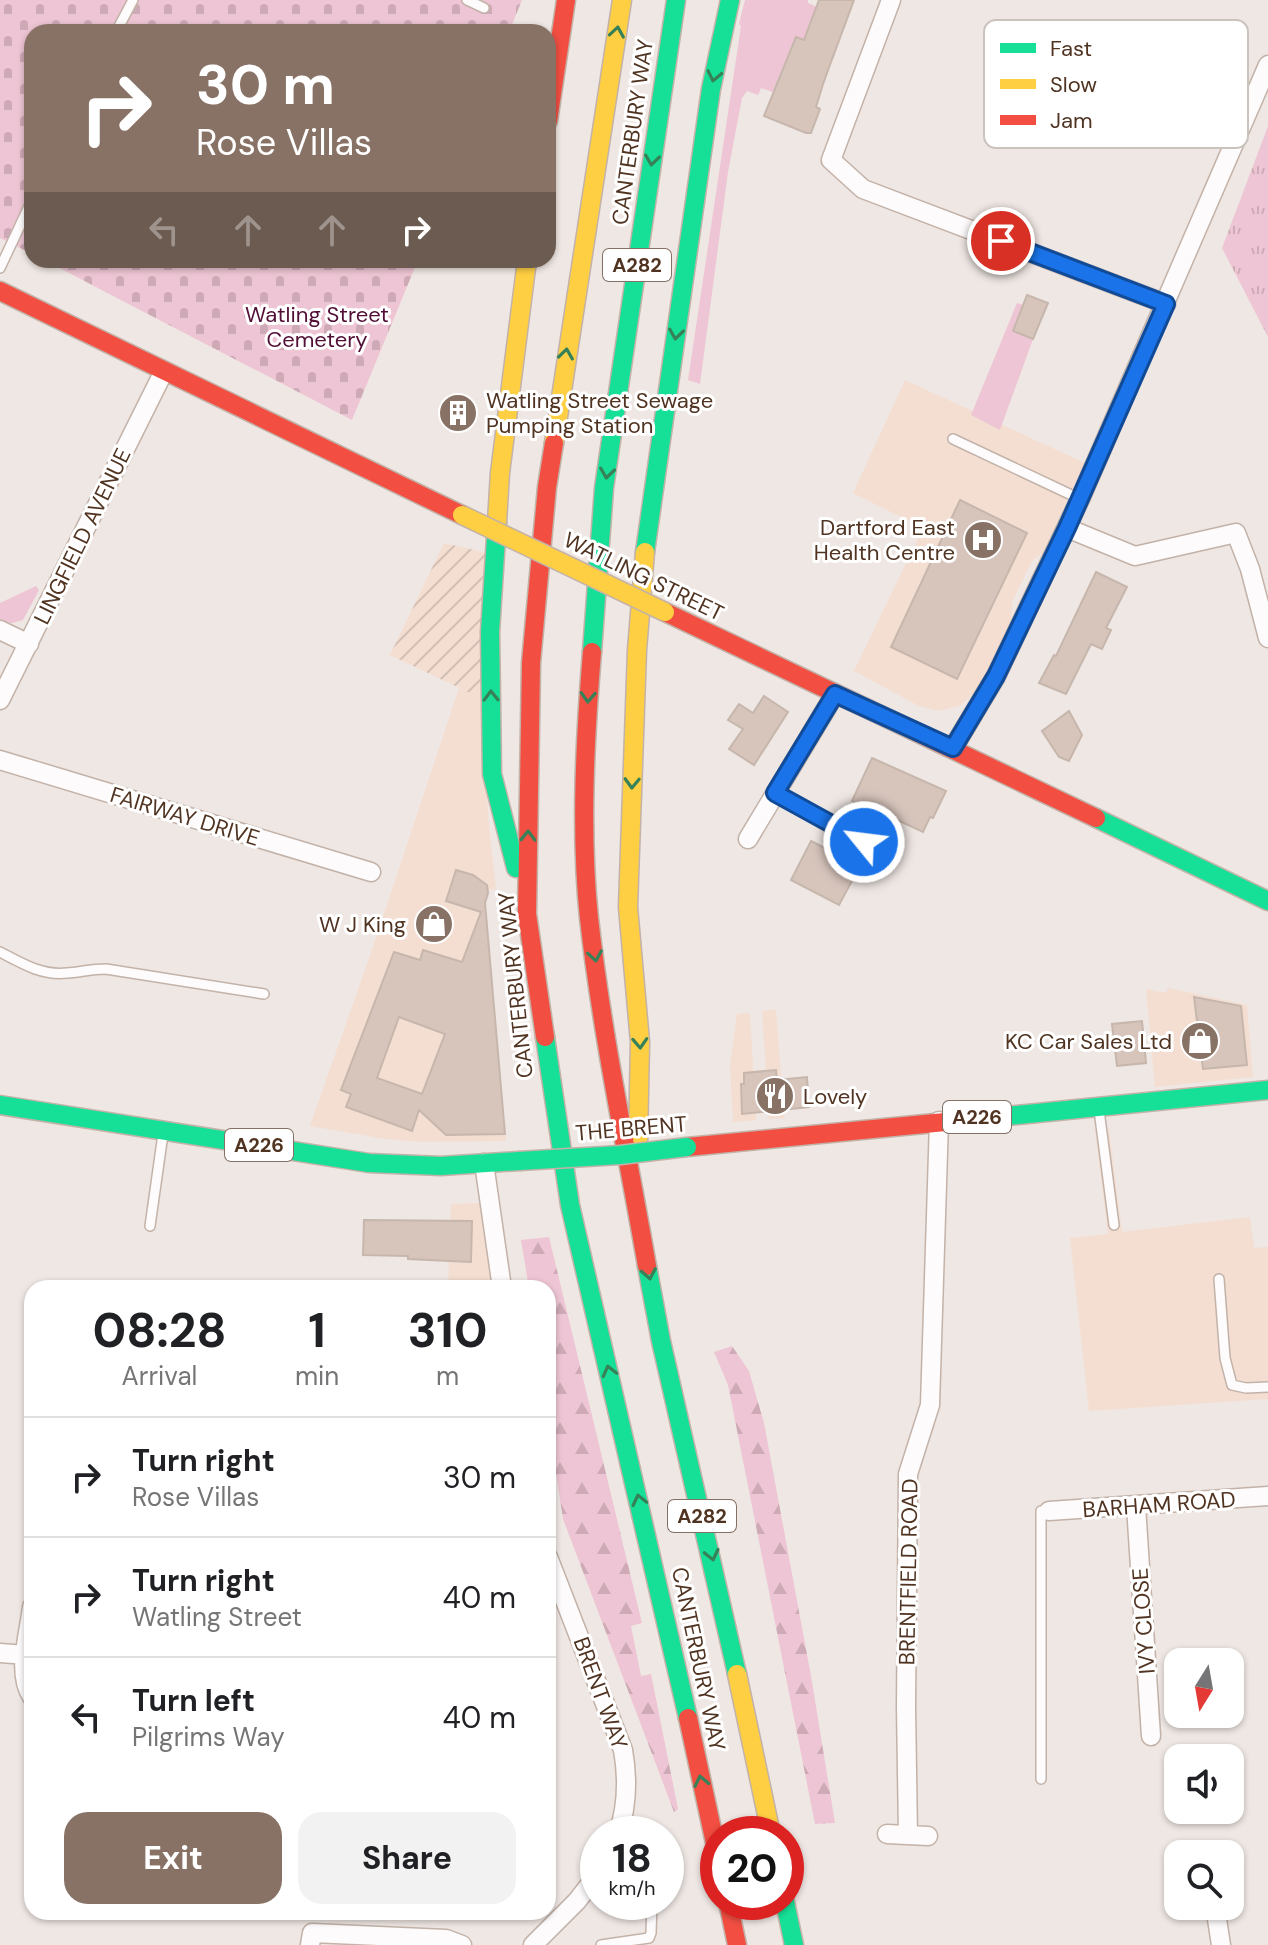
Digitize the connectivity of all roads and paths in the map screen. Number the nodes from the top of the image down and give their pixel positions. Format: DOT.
graph roads {
  1 [pos="133,0"];
  2 [pos="467,0"];
  3 [pos="566,0"];
  4 [pos="622,0"];
  5 [pos="676,0"];
  6 [pos="730,0"];
  7 [pos="891,0"];
  8 [pos="484,8"];
  9 [pos="120,24"];
  10 [pos="1268,65"];
  11 [pos="556,67"];
  12 [pos="1248,112"];
  13 [pos="1233,148"];
  14 [pos="24,217"];
  15 [pos="0,268"];
  16 [pos="526,268"];
  17 [pos="0,291"];
  18 [pos="1166,304"];
  19 [pos="164,371"];
  20 [pos="953,439"];
  21 [pos="1080,499"];
  22 [pos="1067,528"];
  23 [pos="0,630"];
  24 [pos="1268,638"];
  25 [pos="29,644"];
  26 [pos="835,694"];
  27 [pos="0,700"];
  28 [pos="953,748"];
  29 [pos="0,760"];
  30 [pos="775,793"];
  31 [pos="748,839"];
  32 [pos="864,842"];
  33 [pos="371,872"];
  34 [pos="1268,901"];
  35 [pos="527,914"];
  36 [pos="0,952"];
  37 [pos="264,994"];
  38 [pos="1268,1090"];
  39 [pos="0,1105"];
  40 [pos="1099,1106"];
  41 [pos="939,1121"];
  42 [pos="164,1130"];
  43 [pos="484,1163"];
  44 [pos="636,1197"];
  45 [pos="1114,1225"];
  46 [pos="150,1226"];
  47 [pos="1219,1279"];
  48 [pos="501,1280"];
  49 [pos="1268,1387"];
  50 [pos="1268,1496"];
  51 [pos="1136,1506"];
  52 [pos="1049,1511"];
  53 [pos="556,1578"];
  54 [pos="0,1653"];
  55 [pos="24,1655"];
  56 [pos="1151,1736"];
  57 [pos="1041,1779"];
  58 [pos="623,1816"];
  59 [pos="709,1816"];
  60 [pos="767,1816"];
  61 [pos="887,1834"];
  62 [pos="908,1835"];
  63 [pos="928,1836"];
  64 [pos="580,1897"];
  65 [pos="651,1920"];
  66 [pos="732,1920"];
  67 [pos="789,1920"];
  68 [pos="1217,1920"];
  69 [pos="310,1945"];
  70 [pos="462,1945"];
  71 [pos="533,1945"];
  72 [pos="601,1945"];
  73 [pos="737,1945"];
  74 [pos="794,1945"];
  75 [pos="1221,1945"];
  1 -- 9 [label="lane"];
  2 -- 8 [label="lane"];
  3 -- 11 [label="main road"];
  35 -- 4 [label="main road, CANTERBURY WAY / A282, one-way"];
  5 -- 44 [label="main road, CANTERBURY WAY / A282, one-way"];
  6 -- 44 [label="main road, one-way"];
  7 -- 18 [label="street"];
  10 -- 12 [label="street"];
  13 -- 18 [label="street"];
  14 -- 15 [label="lane"];
  35 -- 16 [label="main road, one-way"];
  17 -- 19 [label="main road, WATLING STREET"];
  18 -- 21 [label="street"];
  19 -- 25 [label="street, LINGFIELD AVENUE"];
  19 -- 26 [label="main road, WATLING STREET, bridge"];
  20 -- 21 [label="lane"];
  21 -- 22 [label="street"];
  22 -- 24 [label="street"];
  22 -- 28 [label="street"];
  23 -- 25 [label="street"];
  25 -- 27 [label="street, LINGFIELD AVENUE"];
  26 -- 28 [label="main road, WATLING STREET"];
  26 -- 30 [label="street"];
  28 -- 34 [label="main road, WATLING STREET"];
  29 -- 33 [label="street, FAIRWAY DRIVE"];
  30 -- 31 [label="street"];
  30 -- 32 [label="lane"];
  59 -- 35 [label="main road, CANTERBURY WAY / A282, one-way"];
  36 -- 37 [label="lane"];
  38 -- 40 [label="main road, THE BRENT / A226"];
  39 -- 42 [label="main road, THE BRENT / A226"];
  40 -- 41 [label="main road, THE BRENT / A226"];
  40 -- 45 [label="lane"];
  41 -- 43 [label="main road, THE BRENT / A226, bridge"];
  41 -- 62 [label="street, BRENTFIELD ROAD"];
  42 -- 43 [label="main road, THE BRENT / A226"];
  42 -- 46 [label="lane"];
  43 -- 48 [label="street"];
  44 -- 60 [label="main road, CANTERBURY WAY / A282, one-way"];
  47 -- 49 [label="lane"];
  50 -- 51 [label="street, BARHAM ROAD"];
  51 -- 52 [label="street, BARHAM ROAD"];
  51 -- 56 [label="street, IVY CLOSE"];
  52 -- 57 [label="lane"];
  53 -- 58 [label="street, BRENT WAY"];
  54 -- 55 [label="street"];
  61 -- 62 [label="street"];
  62 -- 63 [label="street"];
  64 -- 71 [label="street"];
  65 -- 72 [label="lane"];
  66 -- 73 [label="main road"];
  67 -- 74 [label="main road"];
  68 -- 75 [label="street"];
  69 -- 70 [label="street"];
}
